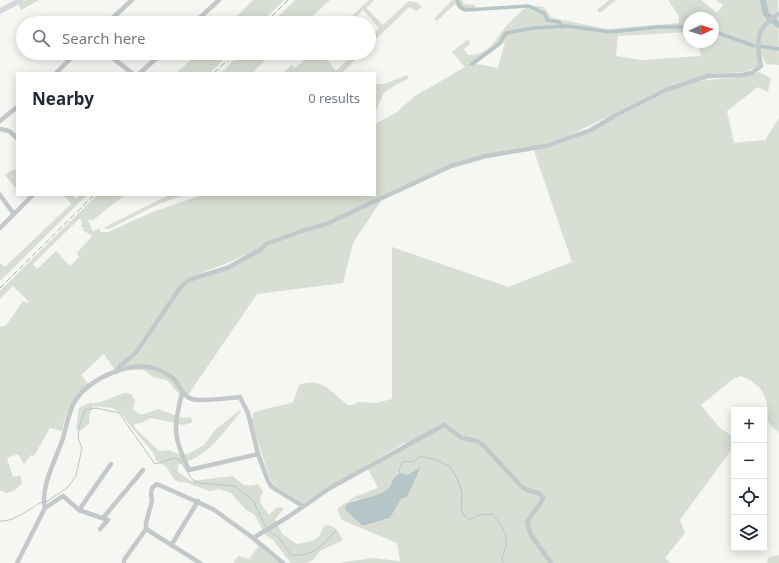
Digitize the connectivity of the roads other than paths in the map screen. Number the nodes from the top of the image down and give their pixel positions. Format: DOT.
graph roads {
  1 [pos="21,0"];
  2 [pos="132,0"];
  3 [pos="219,0"];
  4 [pos="0,11"];
  5 [pos="779,14"];
  6 [pos="115,16"];
  7 [pos="202,16"];
  8 [pos="69,60"];
  9 [pos="115,60"];
  10 [pos="154,60"];
  11 [pos="57,72"];
  12 [pos="131,72"];
  13 [pos="141,72"];
  14 [pos="16,108"];
  15 [pos="0,121"];
  16 [pos="0,128"];
  17 [pos="16,137"];
  18 [pos="0,195"];
  19 [pos="32,196"];
  20 [pos="14,214"];
  21 [pos="0,228"];
  22 [pos="116,372"];
  23 [pos="182,394"];
  24 [pos="258,454"];
  25 [pos="111,464"];
  26 [pos="143,470"];
  27 [pos="198,501"];
  28 [pos="303,506"];
  29 [pos="46,508"];
  30 [pos="79,510"];
  31 [pos="103,518"];
  32 [pos="100,529"];
  33 [pos="146,529"];
  34 [pos="253,538"];
  35 [pos="172,544"];
  36 [pos="17,563"];
  37 [pos="124,563"];
  38 [pos="200,563"];
  39 [pos="283,563"];
  40 [pos="551,563"];
  1 -- 4 [label="main road"];
  2 -- 6 [label="street"];
  3 -- 7 [label="street"];
  5 -- 22 [label="street"];
  8 -- 11 [label="street"];
  9 -- 12 [label="street"];
  10 -- 13 [label="street"];
  14 -- 15 [label="street"];
  16 -- 17 [label="street"];
  18 -- 20 [label="street"];
  19 -- 20 [label="street"];
  20 -- 21 [label="street"];
  22 -- 23 [label="street"];
  22 -- 29 [label="street"];
  23 -- 24 [label="street"];
  23 -- 24 [label="street"];
  24 -- 28 [label="street"];
  25 -- 30 [label="street"];
  26 -- 31 [label="street"];
  27 -- 33 [label="street"];
  27 -- 34 [label="street"];
  27 -- 35 [label="street"];
  28 -- 34 [label="street"];
  28 -- 40 [label="street"];
  29 -- 30 [label="street"];
  29 -- 36 [label="street"];
  30 -- 31 [label="street"];
  31 -- 32 [label="street"];
  33 -- 35 [label="street"];
  33 -- 37 [label="street"];
  34 -- 39 [label="street"];
  35 -- 38 [label="street"];
}
